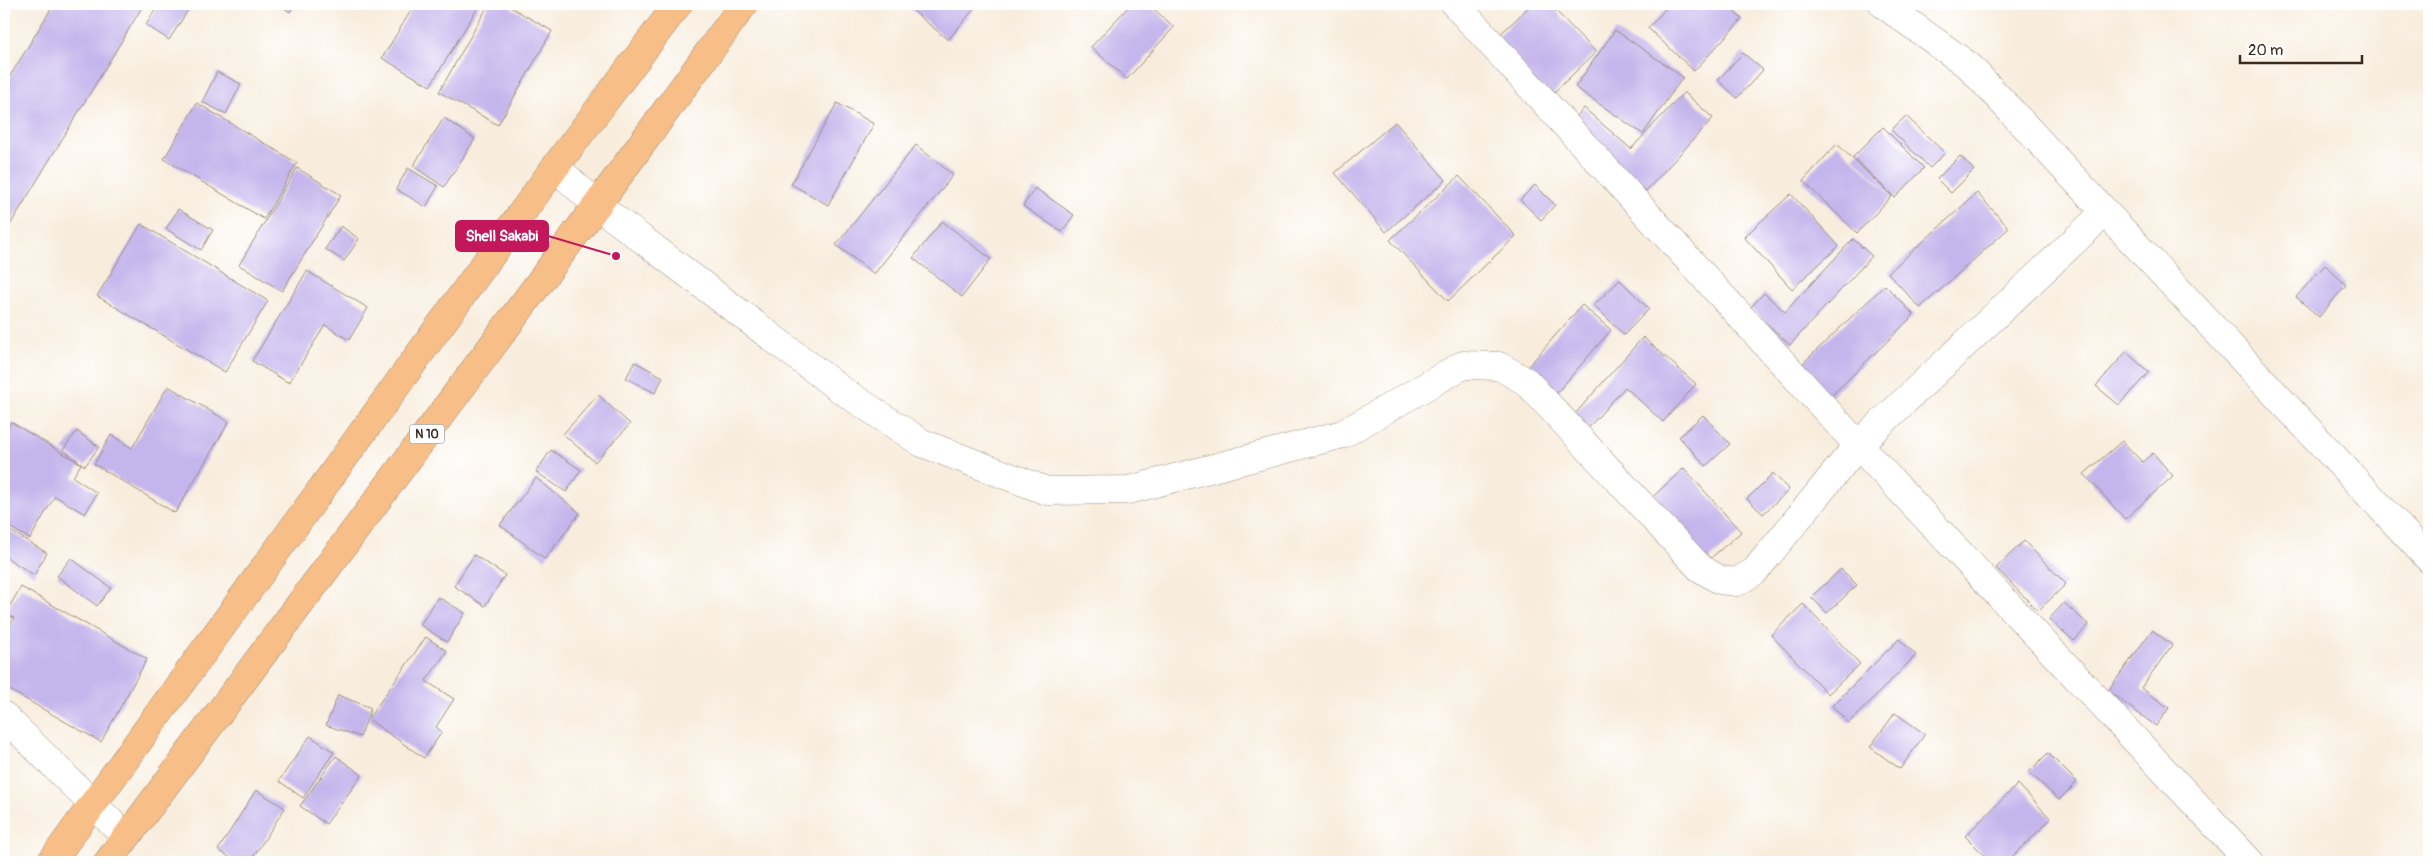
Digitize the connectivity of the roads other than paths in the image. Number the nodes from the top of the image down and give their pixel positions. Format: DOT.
graph roads {
  1 [pos="678,4"];
  2 [pos="744,4"];
  3 [pos="1455,4"];
  4 [pos="1883,4"];
  5 [pos="555,167"];
  6 [pos="598,205"];
  7 [pos="2105,212"];
  8 [pos="1858,445"];
  9 [pos="2429,559"];
  10 [pos="4,716"];
  11 [pos="94,805"];
  12 [pos="126,837"];
  13 [pos="51,862"];
  14 [pos="108,862"];
  15 [pos="2250,862"];
  1 -- 5 [label="main road"];
  2 -- 6 [label="main road, N 10"];
  3 -- 8 [label="street"];
  4 -- 7 [label="street"];
  5 -- 6 [label="street"];
  5 -- 11 [label="main road"];
  6 -- 8 [label="street"];
  6 -- 12 [label="main road, N 10"];
  7 -- 8 [label="street"];
  7 -- 9 [label="street"];
  8 -- 15 [label="street"];
  10 -- 11 [label="street"];
  11 -- 12 [label="street"];
  11 -- 13 [label="main road"];
  12 -- 14 [label="main road, N 10"];
}
